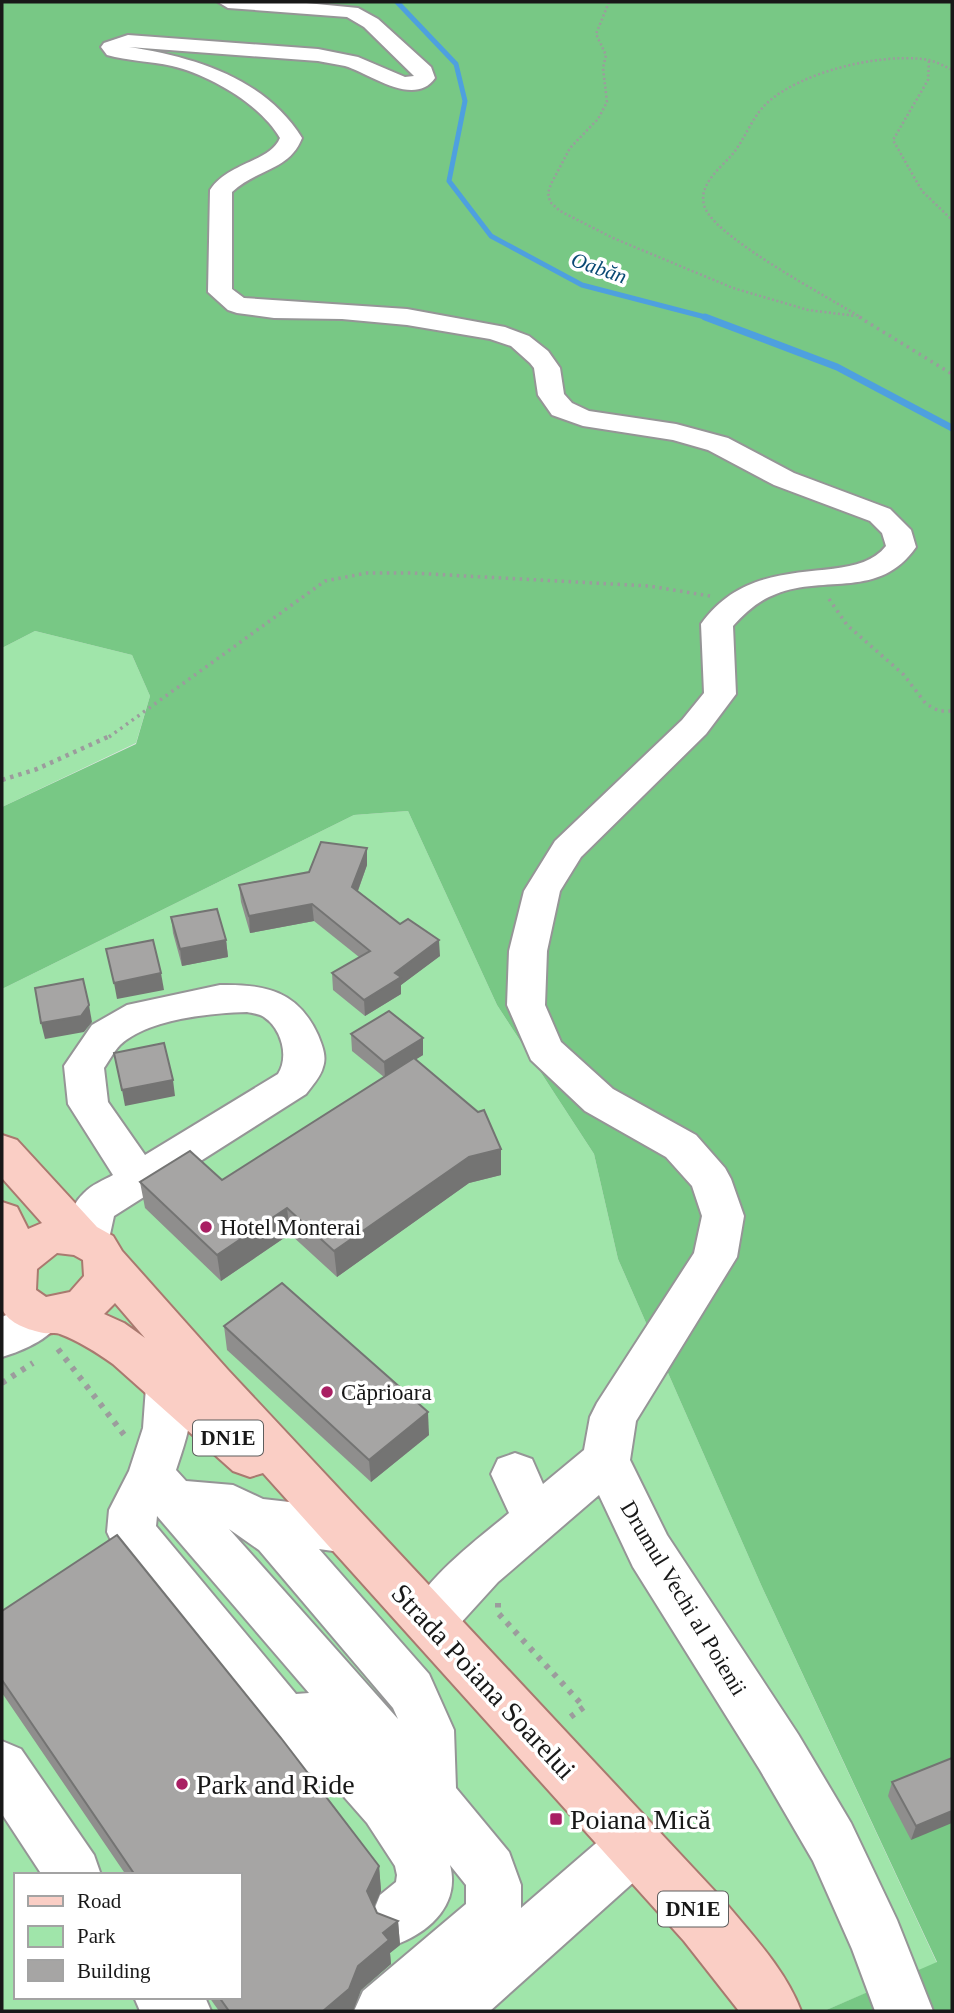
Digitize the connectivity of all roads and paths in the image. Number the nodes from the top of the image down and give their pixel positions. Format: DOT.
graph roads {
  1 [pos="228,2"];
  2 [pos="609,2"];
  3 [pos="929,61"];
  4 [pos="952,70"];
  5 [pos="952,220"];
  6 [pos="857,316"];
  7 [pos="952,374"];
  8 [pos="816,578"];
  9 [pos="739,601"];
  10 [pos="952,711"];
  11 [pos="2,780"];
  12 [pos="2,1151"];
  13 [pos="139,1180"];
  14 [pos="91,1246"];
  15 [pos="7,1261"];
  16 [pos="50,1328"];
  17 [pos="18,1351"];
  18 [pos="2,1383"];
  19 [pos="169,1387"];
  20 [pos="606,1460"];
  21 [pos="153,1474"];
  22 [pos="515,1474"];
  23 [pos="256,1519"];
  24 [pos="537,1521"];
  25 [pos="333,1529"];
  26 [pos="386,1575"];
  27 [pos="498,1591"];
  28 [pos="430,1621"];
  29 [pos="358,1711"];
  30 [pos="284,1719"];
  31 [pos="540,1740"];
  32 [pos="2,1767"];
  33 [pos="429,1795"];
  34 [pos="635,1844"];
  35 [pos="73,1873"];
  36 [pos="400,1915"];
  37 [pos="166,1999"];
  38 [pos="182,2011"];
  39 [pos="383,2011"];
  40 [pos="447,2011"];
  41 [pos="772,2011"];
  42 [pos="904,2011"];
  1 -- 8 [label="street"];
  2 -- 6 [label="path"];
  3 -- 4 [label="path"];
  3 -- 5 [label="path"];
  3 -- 6 [label="path"];
  6 -- 7 [label="path"];
  8 -- 9 [label="street"];
  8 -- 10 [label="path"];
  9 -- 11 [label="path"];
  9 -- 20 [label="street"];
  12 -- 14 [label="main road, Strada Poiana Soarelui / DN1E"];
  13 -- 13 [label="street"];
  13 -- 14 [label="street"];
  14 -- 15 [label="main road, DN1E"];
  14 -- 16 [label="main road"];
  14 -- 26 [label="main road, Strada Poiana Soarelui / DN1E"];
  15 -- 16 [label="main road, DN1E"];
  16 -- 17 [label="street"];
  16 -- 19 [label="main road, Strada Poiana Soarelui / DN1E"];
  16 -- 21 [label="path"];
  17 -- 18 [label="path"];
  19 -- 21 [label="street"];
  19 -- 25 [label="main road, Strada Poiana Soarelui / DN1E"];
  20 -- 24 [label="street"];
  20 -- 42 [label="street, Drumul Vechi al Poienii"];
  21 -- 23 [label="street"];
  21 -- 29 [label="street"];
  21 -- 30 [label="street"];
  22 -- 24 [label="street"];
  23 -- 25 [label="street"];
  23 -- 33 [label="street"];
  24 -- 28 [label="street"];
  25 -- 26 [label="main road, Strada Poiana Soarelui / DN1E"];
  26 -- 28 [label="main road, Strada Poiana Soarelui / DN1E"];
  27 -- 31 [label="path"];
  28 -- 31 [label="main road, Strada Poiana Soarelui / DN1E"];
  29 -- 30 [label="street"];
  29 -- 33 [label="street"];
  30 -- 36 [label="street"];
  31 -- 34 [label="main road, Strada Poiana Soarelui / DN1E"];
  32 -- 35 [label="street"];
  33 -- 39 [label="street"];
  34 -- 40 [label="street"];
  34 -- 41 [label="main road, Strada Poiana Soarelui / DN1E"];
  37 -- 38 [label="street"];
}
